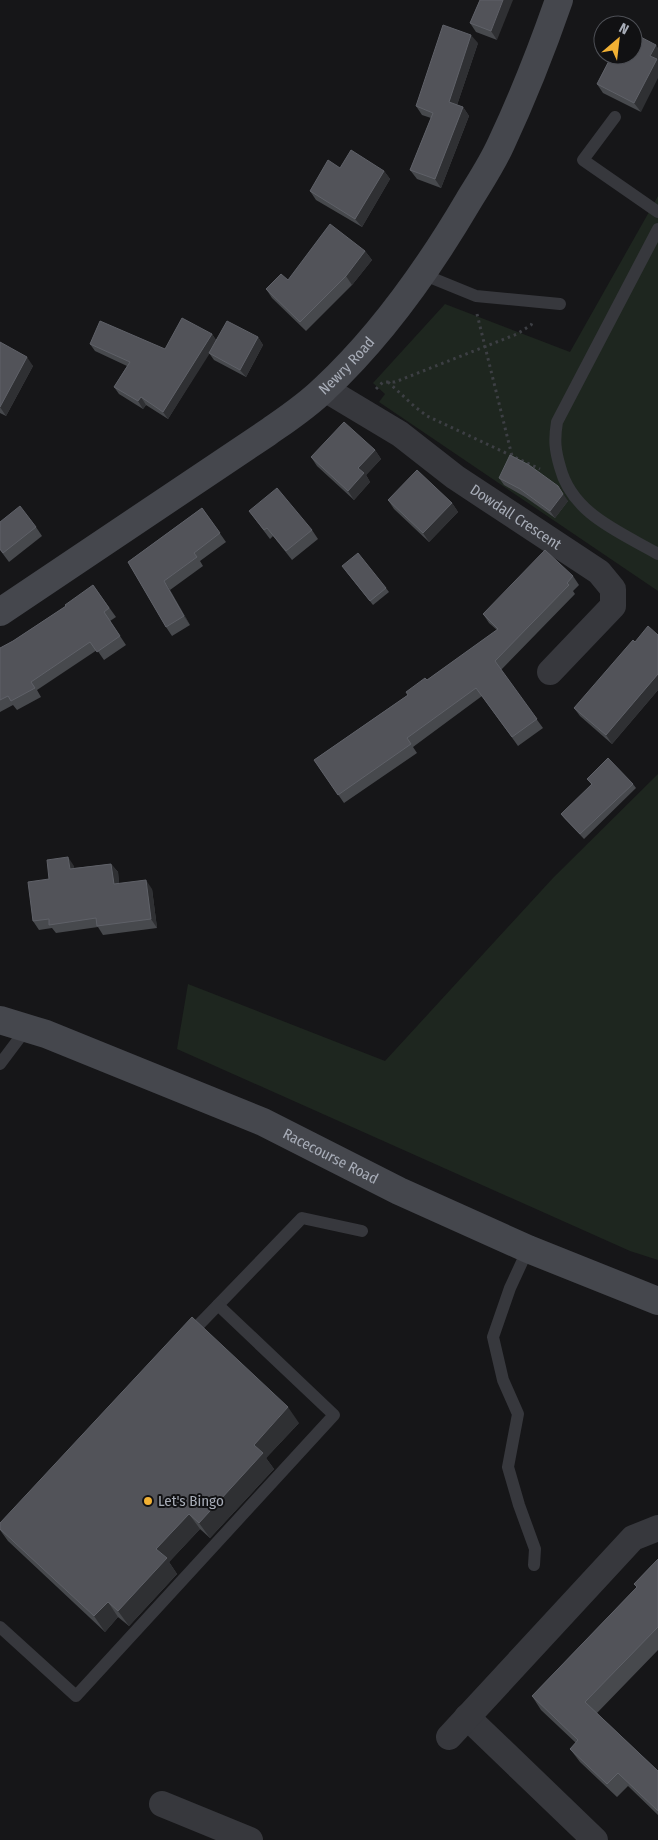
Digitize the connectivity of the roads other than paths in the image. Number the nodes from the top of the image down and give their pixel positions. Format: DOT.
graph roads {
  1 [pos="559,0"];
  2 [pos="615,116"];
  3 [pos="658,212"];
  4 [pos="658,229"];
  5 [pos="422,274"];
  6 [pos="560,304"];
  7 [pos="324,389"];
  8 [pos="658,554"];
  9 [pos="0,612"];
  10 [pos="550,672"];
  11 [pos="0,1020"];
  12 [pos="28,1028"];
  13 [pos="0,1064"];
  14 [pos="362,1231"];
  15 [pos="528,1249"];
  16 [pos="658,1301"];
  17 [pos="218,1305"];
  18 [pos="177,1348"];
  19 [pos="658,1528"];
  20 [pos="534,1565"];
  21 [pos="0,1627"];
  22 [pos="467,1717"];
  23 [pos="449,1738"];
  24 [pos="162,1804"];
  25 [pos="250,1840"];
  26 [pos="595,1840"];
  1 -- 5 [label="main road, Newry Road"];
  2 -- 3 [label="lane"];
  4 -- 8 [label="lane"];
  5 -- 6 [label="lane"];
  5 -- 7 [label="main road, Newry Road"];
  7 -- 9 [label="main road, Newry Road"];
  7 -- 10 [label="street, Dowdall Crescent"];
  11 -- 12 [label="main road, Racecourse Road"];
  12 -- 13 [label="lane"];
  12 -- 15 [label="main road, Racecourse Road"];
  14 -- 17 [label="lane"];
  15 -- 16 [label="main road, Racecourse Road"];
  15 -- 20 [label="lane"];
  17 -- 18 [label="lane"];
  17 -- 21 [label="lane"];
  19 -- 22 [label="street"];
  22 -- 23 [label="street"];
  22 -- 26 [label="street"];
  24 -- 25 [label="street"];
}
